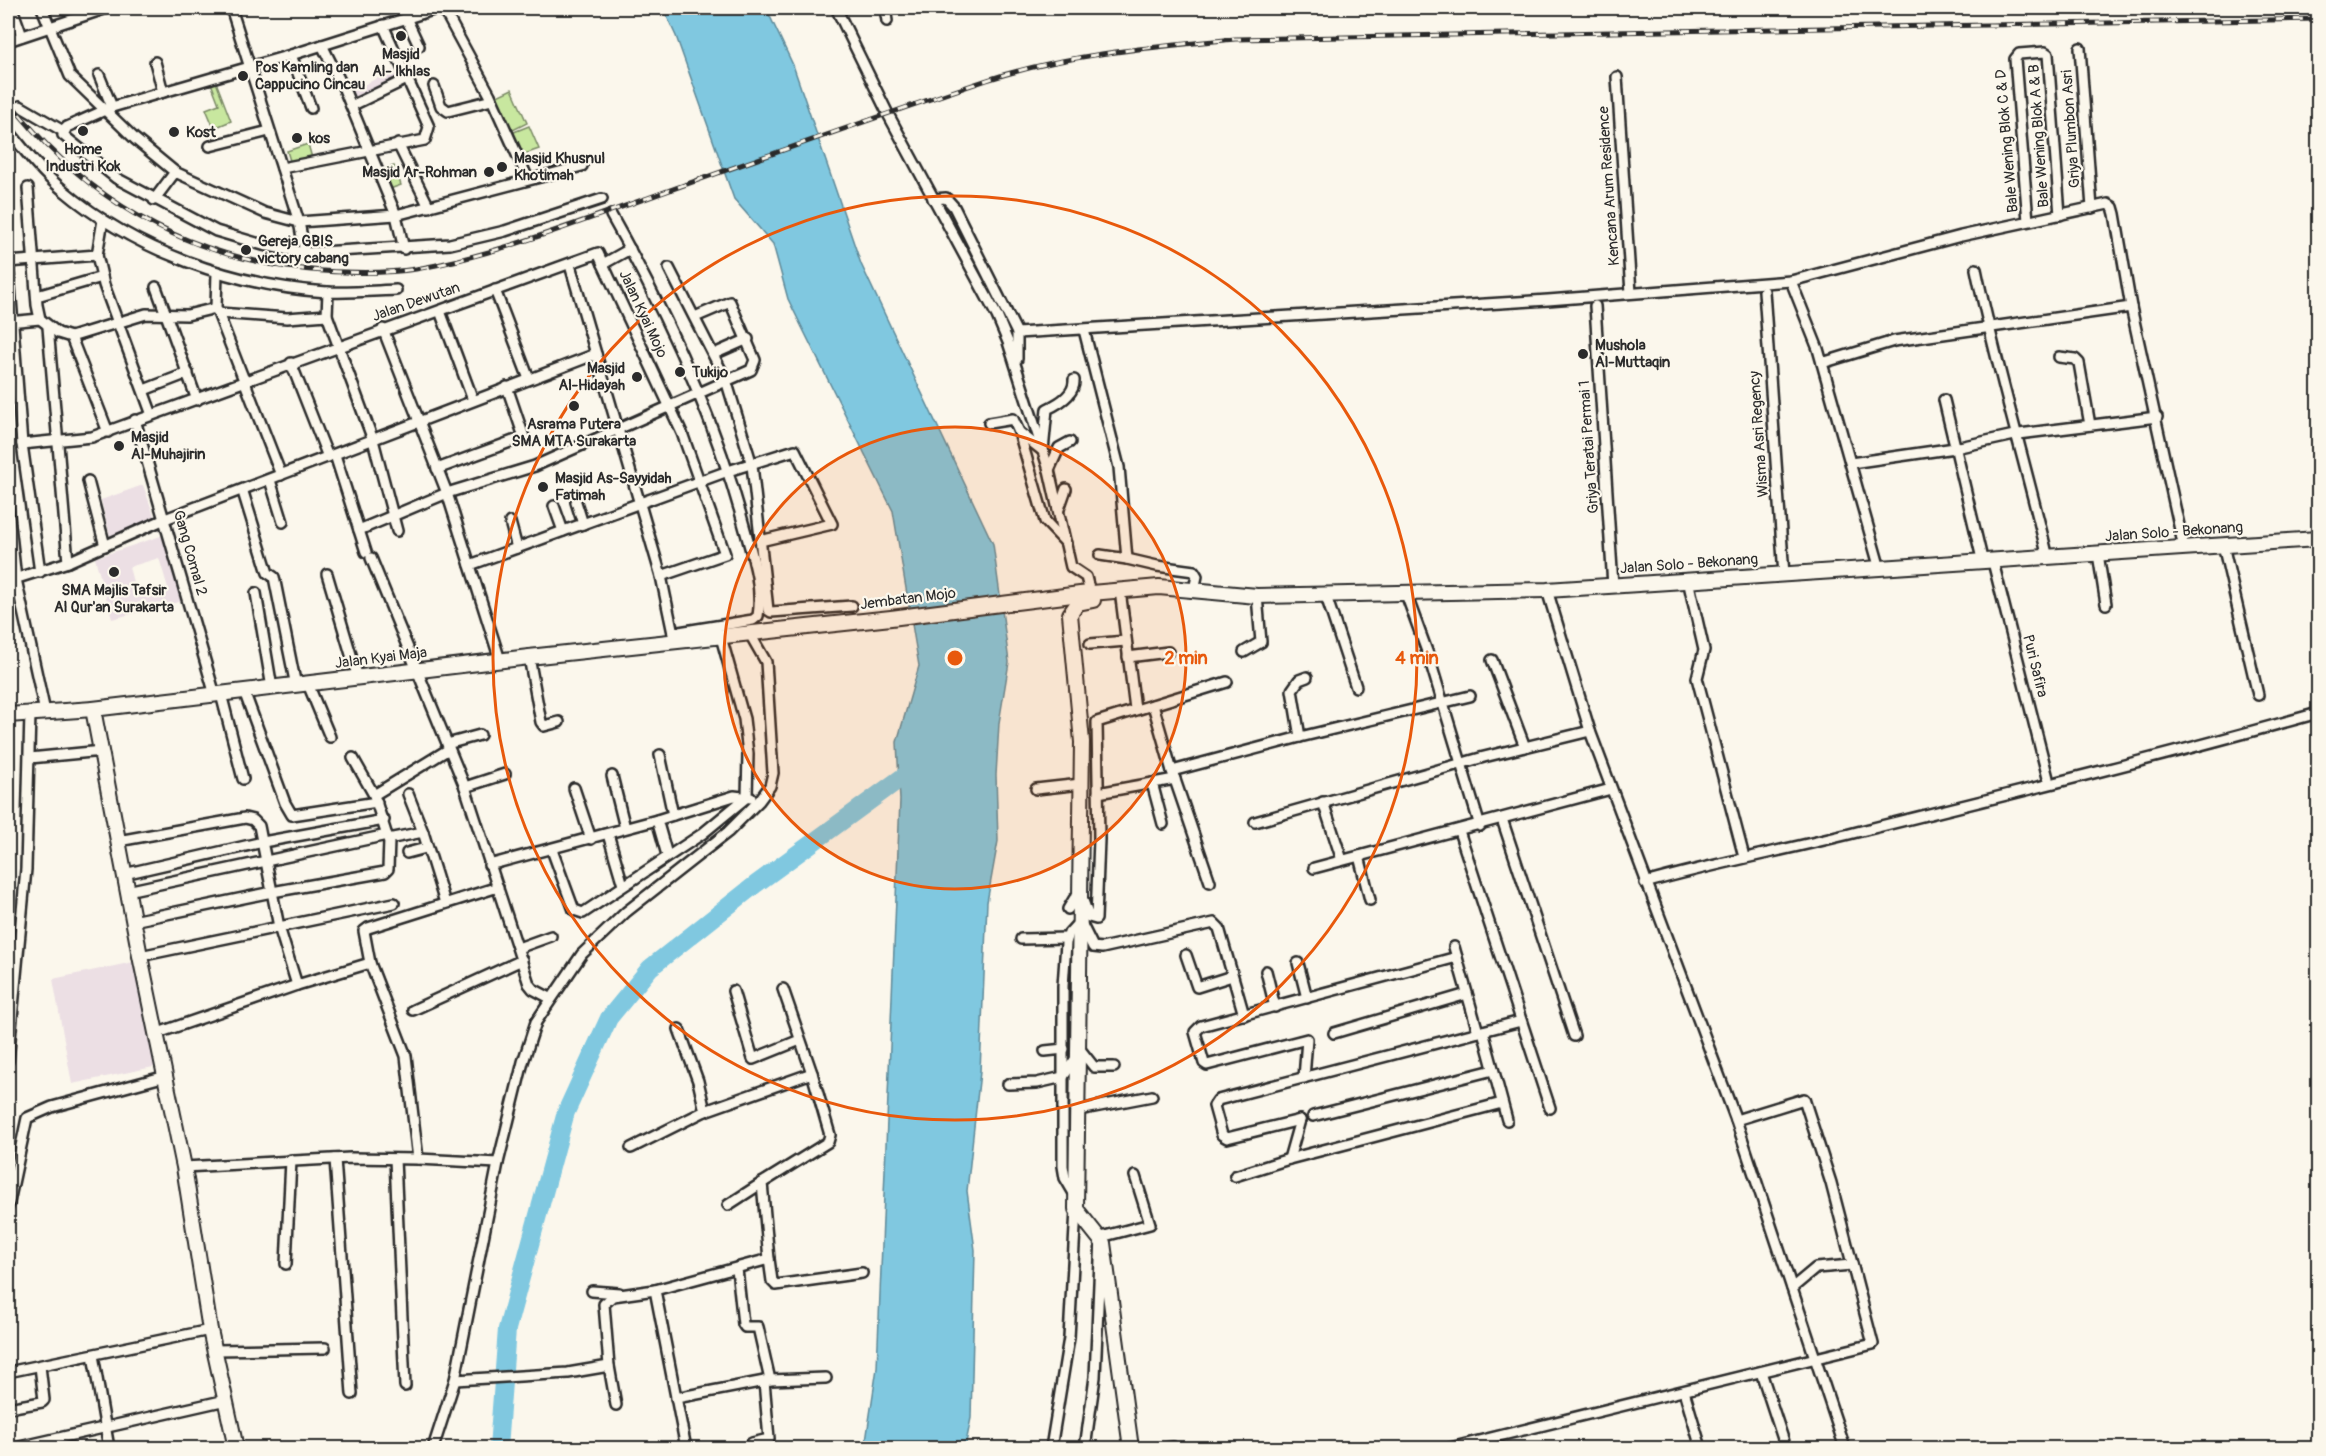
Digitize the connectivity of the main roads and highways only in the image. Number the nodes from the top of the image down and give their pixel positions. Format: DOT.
graph roads {
  1 [pos="2319,539"];
  2 [pos="1209,591"];
  3 [pos="1062,596"];
  4 [pos="755,634"];
  5 [pos="93,709"];
  6 [pos="8,715"];
  7 [pos="236,1449"];
  8 [pos="1131,1449"];
  1 -- 2 [label="main road, Jalan Solo - Bekonang"];
  2 -- 3 [label="main road, Jalan Solo - Bekonang"];
  2 -- 8 [label="main road"];
  3 -- 4 [label="main road, Jembatan Mojo"];
  4 -- 5 [label="main road, Jalan Kyai Maja"];
  5 -- 6 [label="main road, Jalan Kyai Maja"];
  5 -- 7 [label="main road"];
}
